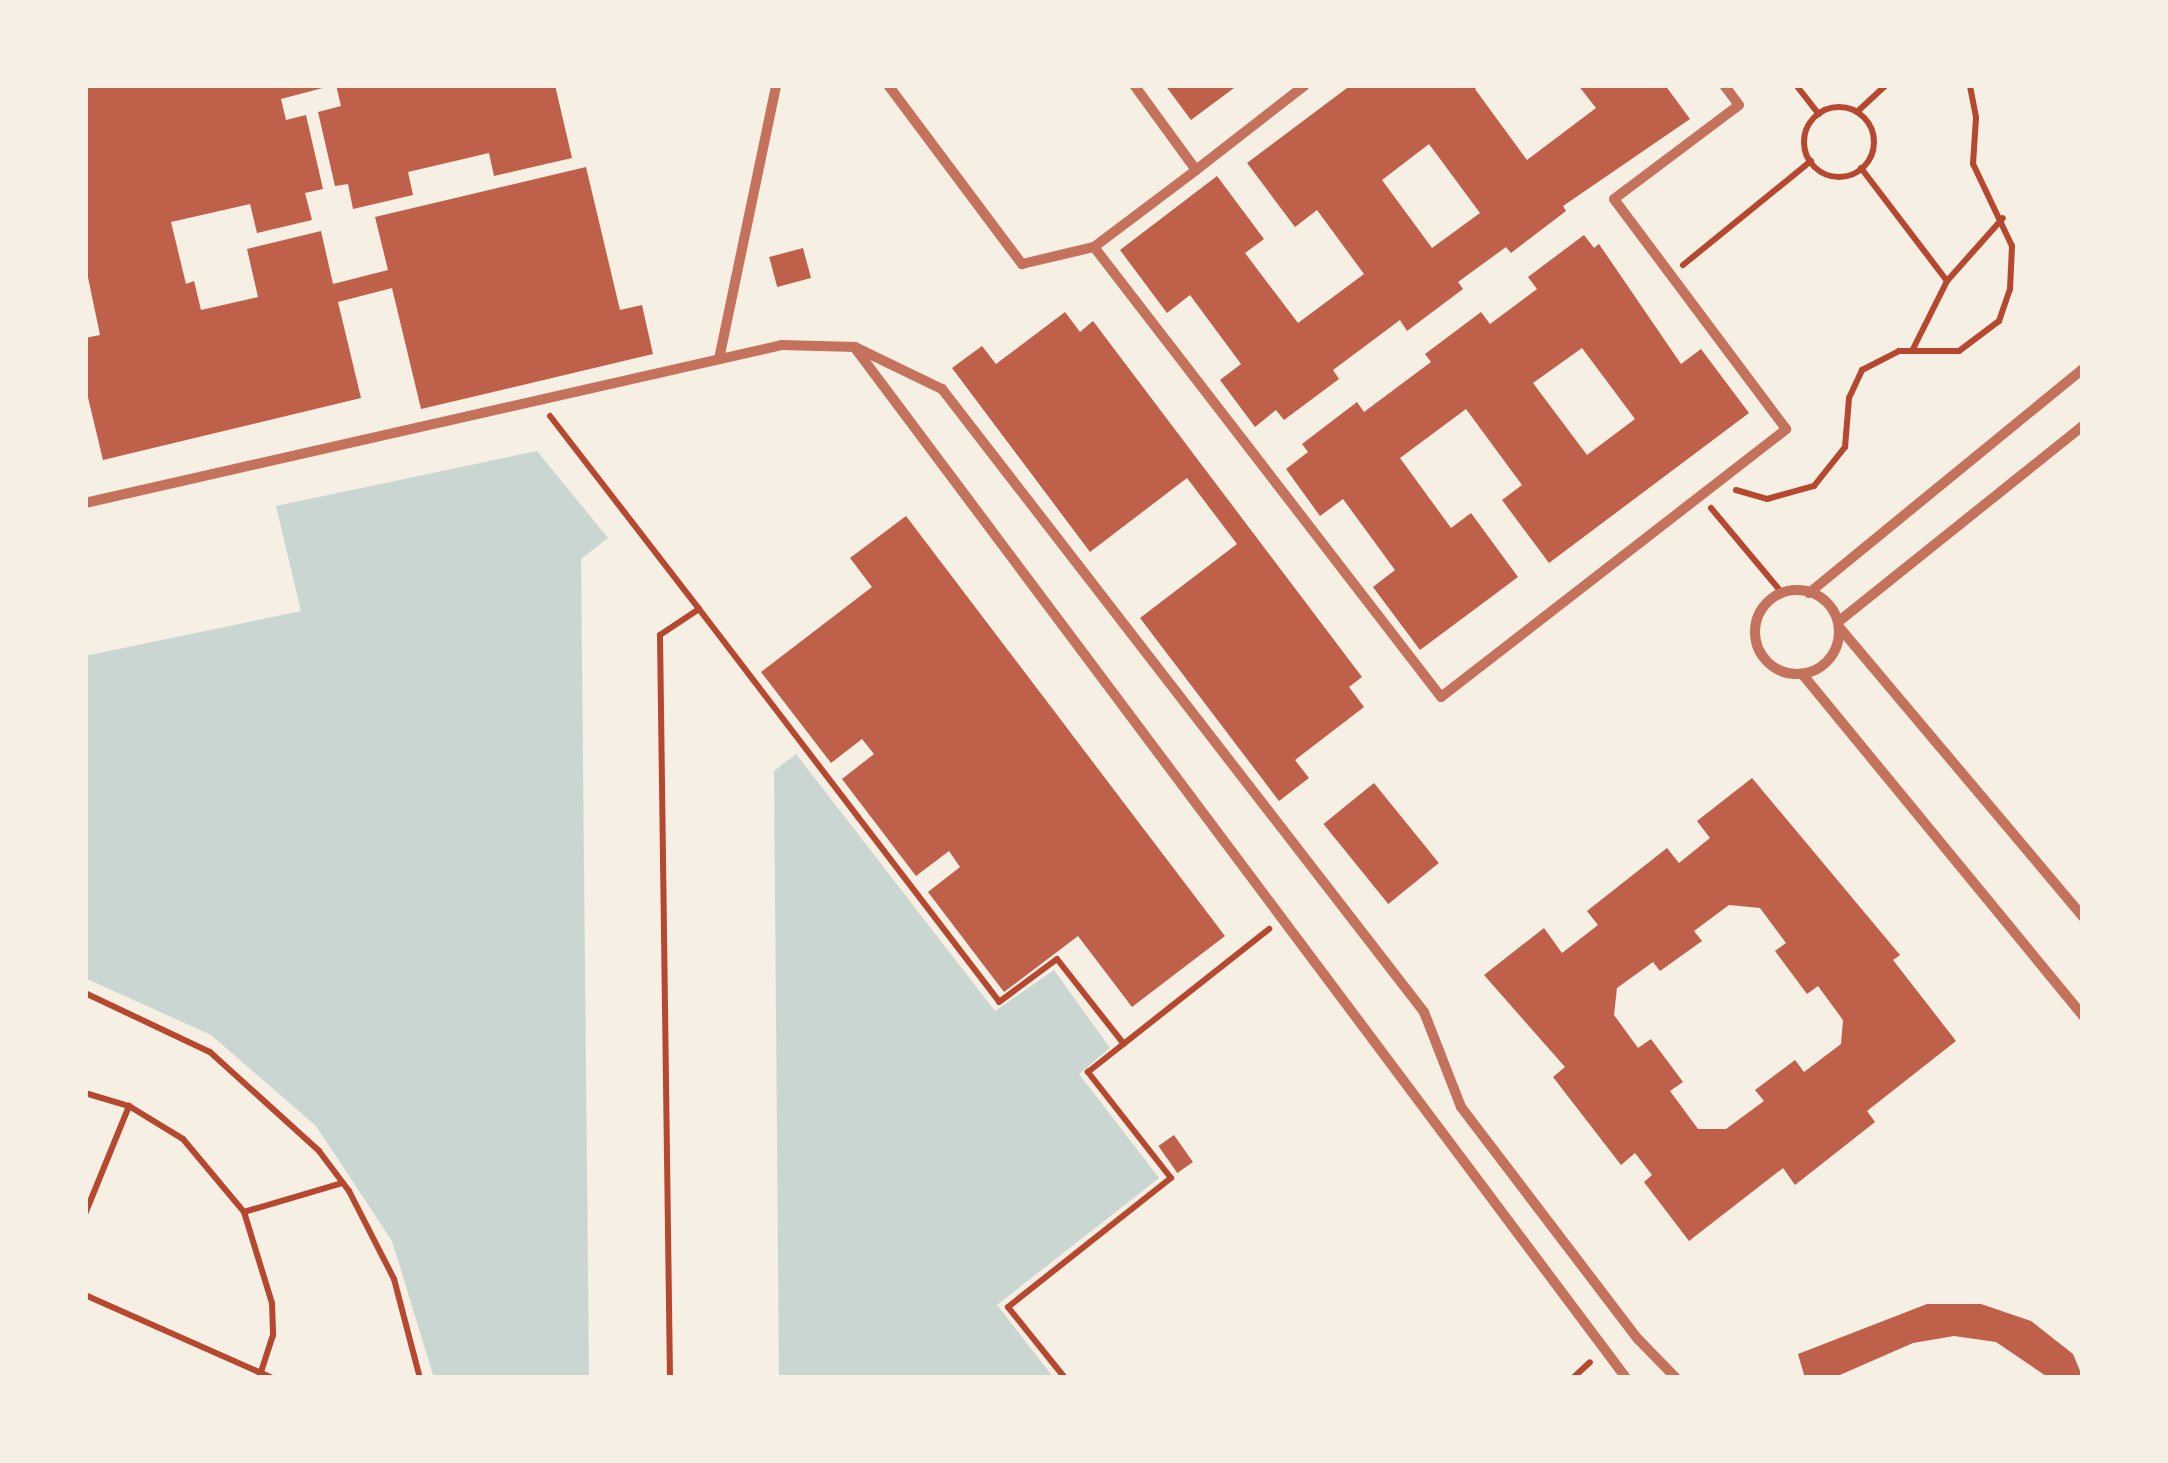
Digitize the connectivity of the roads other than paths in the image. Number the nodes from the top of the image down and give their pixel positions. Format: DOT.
graph roads {
  1 [pos="776,85"];
  2 [pos="888,85"];
  3 [pos="1134,85"];
  4 [pos="1305,85"];
  5 [pos="1724,85"];
  6 [pos="1196,170"];
  7 [pos="1094,247"];
  8 [pos="854,347"];
  9 [pos="719,358"];
  10 [pos="2083,369"];
  11 [pos="2083,426"];
  12 [pos="85,503"];
  13 [pos="1810,593"];
  14 [pos="1839,624"];
  15 [pos="1803,674"];
  16 [pos="2083,917"];
  17 [pos="2083,1016"];
  18 [pos="1626,1378"];
  19 [pos="1676,1378"];
  1 -- 9 [label="street"];
  2 -- 7 [label="street"];
  3 -- 6 [label="street"];
  4 -- 6 [label="street"];
  5 -- 7 [label="street"];
  6 -- 7 [label="street"];
  8 -- 9 [label="street"];
  8 -- 18 [label="street"];
  8 -- 19 [label="street"];
  9 -- 12 [label="street"];
  10 -- 13 [label="street"];
  11 -- 14 [label="street"];
  13 -- 14 [label="street"];
  13 -- 15 [label="street"];
  14 -- 15 [label="street"];
  14 -- 16 [label="street"];
  15 -- 17 [label="street"];
}
